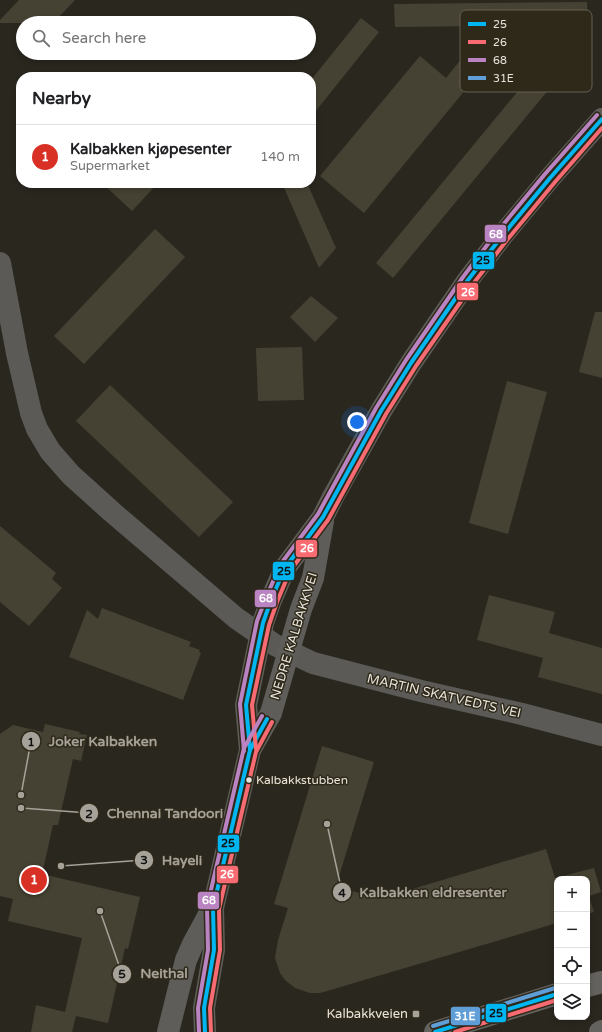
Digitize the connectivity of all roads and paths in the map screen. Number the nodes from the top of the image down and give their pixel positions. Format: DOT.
graph roads {
  1 [pos="602,119"];
  2 [pos="0,263"];
  3 [pos="323,518"];
  4 [pos="261,636"];
  5 [pos="288,652"];
  6 [pos="602,735"];
  7 [pos="250,750"];
  8 [pos="213,908"];
  9 [pos="602,982"];
  10 [pos="590,985"];
  11 [pos="554,995"];
  12 [pos="168,1032"];
  13 [pos="205,1032"];
  14 [pos="434,1032"];
  1 -- 3 [label="main road, NEDRE KALBAKKVEI"];
  2 -- 4 [label="street"];
  3 -- 4 [label="main road, NEDRE KALBAKKVEI"];
  3 -- 5 [label="main road, NEDRE KALBAKKVEI"];
  4 -- 5 [label="street"];
  4 -- 7 [label="main road, NEDRE KALBAKKVEI"];
  5 -- 6 [label="street, MARTIN SKATVEDTS VEI"];
  5 -- 7 [label="main road, NEDRE KALBAKKVEI"];
  7 -- 8 [label="main road, NEDRE KALBAKKVEI"];
  8 -- 12 [label="main road, NEDRE KALBAKKVEI"];
  8 -- 13 [label="main road, NEDRE KALBAKKVEI"];
  9 -- 10 [label="highway"];
  11 -- 14 [label="highway"];
}
